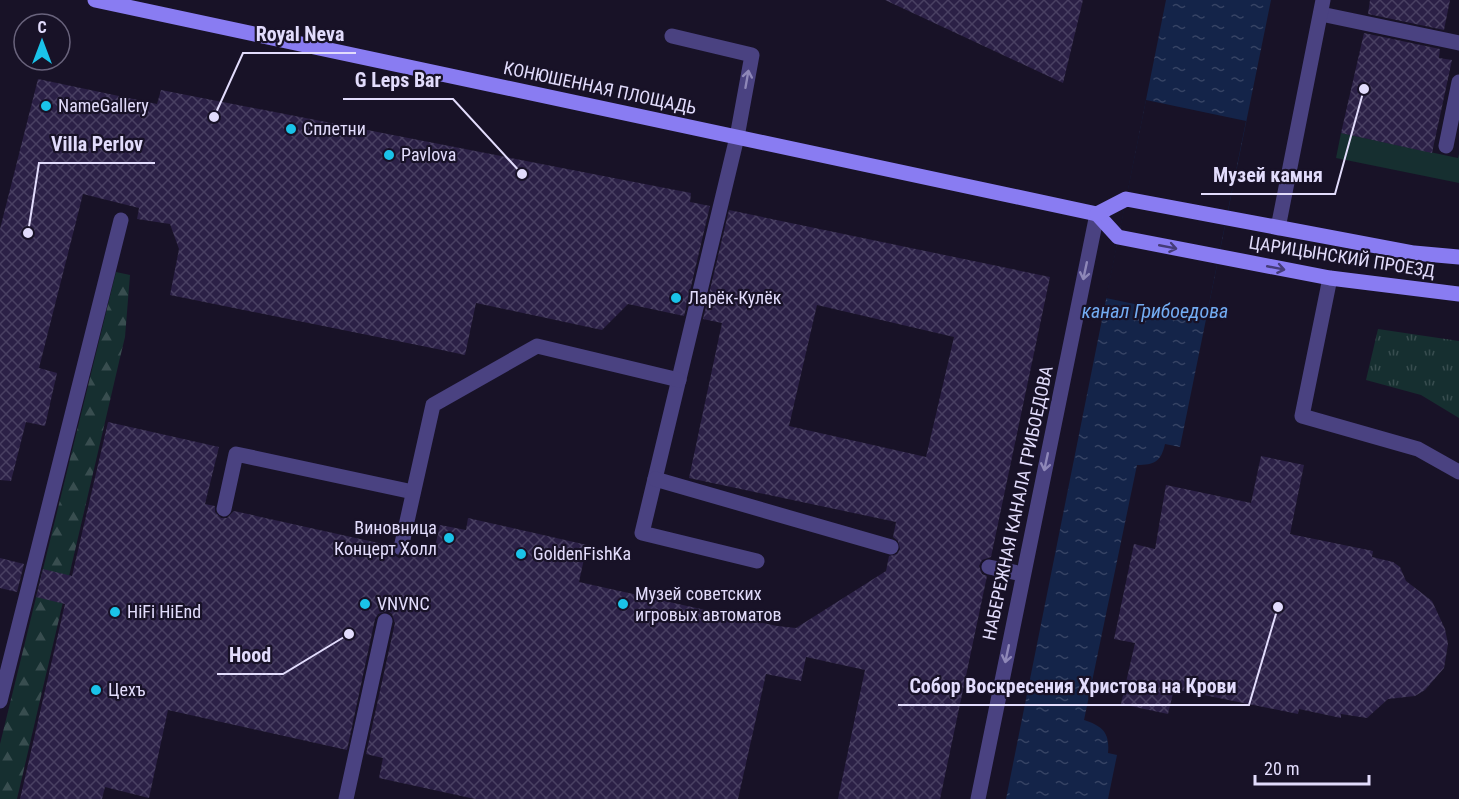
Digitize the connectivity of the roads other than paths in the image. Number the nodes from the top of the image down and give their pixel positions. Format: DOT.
graph roads {
  1 [pos="95,0"];
  2 [pos="1322,7"];
  3 [pos="672,36"];
  4 [pos="1459,43"];
  5 [pos="1459,82"];
  6 [pos="737,137"];
  7 [pos="1446,146"];
  8 [pos="1097,214"];
  9 [pos="121,220"];
  10 [pos="1278,228"];
  11 [pos="1459,257"];
  12 [pos="1329,278"];
  13 [pos="1459,294"];
  14 [pos="679,380"];
  15 [pos="1459,472"];
  16 [pos="656,479"];
  17 [pos="413,492"];
  18 [pos="224,509"];
  19 [pos="891,547"];
  20 [pos="401,548"];
  21 [pos="757,561"];
  22 [pos="989,567"];
  23 [pos="1023,574"];
  24 [pos="385,621"];
  25 [pos="0,701"];
  26 [pos="346,799"];
  27 [pos="978,799"];
  1 -- 6 [label="main road, КОНЮШЕННАЯ ПЛОЩАДЬ"];
  2 -- 4 [label="street"];
  2 -- 10 [label="street"];
  6 -- 3 [label="street, one-way"];
  5 -- 7 [label="street"];
  6 -- 8 [label="main road, КОНЮШЕННАЯ ПЛОЩАДЬ"];
  6 -- 14 [label="street"];
  8 -- 10 [label="main road, ЦАРИЦЫНСКИЙ ПРОЕЗД"];
  8 -- 12 [label="main road, ЦАРИЦЫНСКИЙ ПРОЕЗД, one-way"];
  8 -- 23 [label="street, НАБЕРЕЖНАЯ КАНАЛА ГРИБОЕДОВА, one-way"];
  9 -- 25 [label="street"];
  10 -- 11 [label="main road, ЦАРИЦЫНСКИЙ ПРОЕЗД"];
  12 -- 13 [label="main road, ЦАРИЦЫНСКИЙ ПРОЕЗД"];
  12 -- 15 [label="street"];
  14 -- 16 [label="street"];
  14 -- 17 [label="street"];
  16 -- 19 [label="street"];
  16 -- 21 [label="street"];
  17 -- 18 [label="street"];
  17 -- 20 [label="street"];
  22 -- 23 [label="street"];
  23 -- 27 [label="street, НАБЕРЕЖНАЯ КАНАЛА ГРИБОЕДОВА, one-way"];
  24 -- 26 [label="street"];
}
